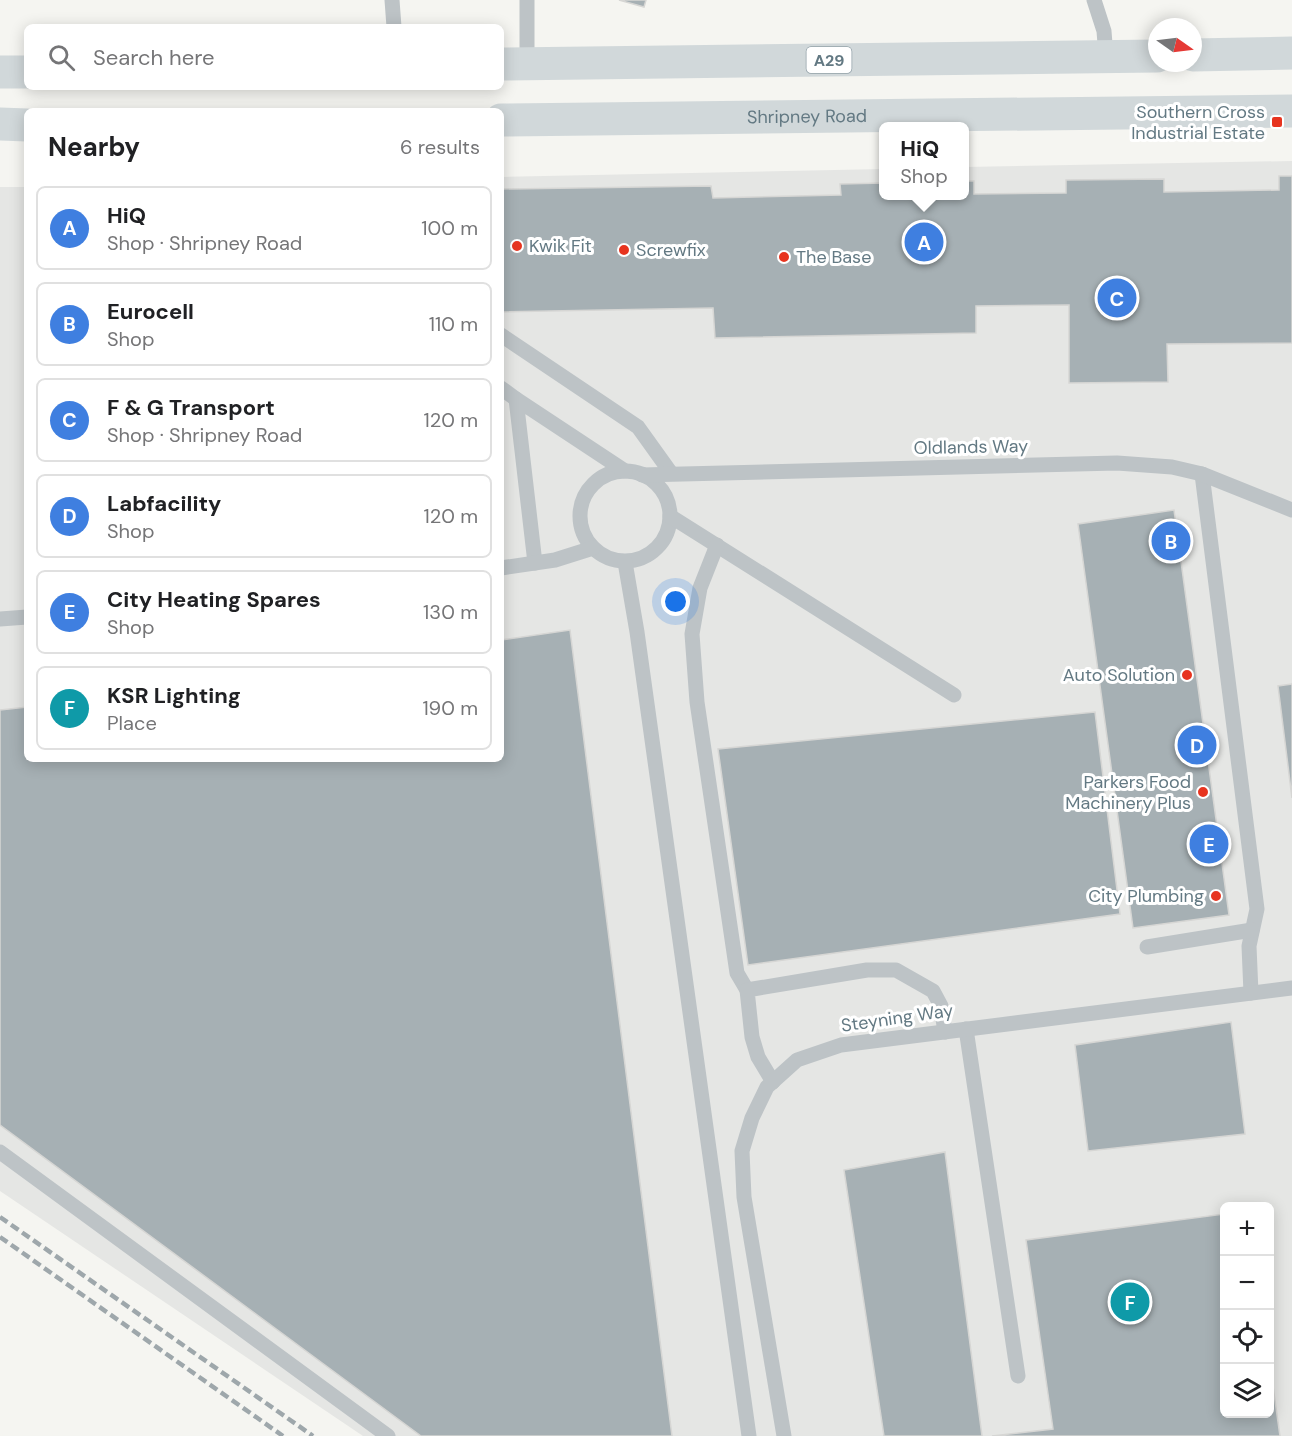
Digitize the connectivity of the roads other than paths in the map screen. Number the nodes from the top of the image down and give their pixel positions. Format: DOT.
graph roads {
  1 [pos="392,0"];
  2 [pos="528,0"];
  3 [pos="1095,0"];
  4 [pos="394,24"];
  5 [pos="1292,53"];
  6 [pos="1202,55"];
  7 [pos="1148,56"];
  8 [pos="1106,57"];
  9 [pos="514,64"];
  10 [pos="0,72"];
  11 [pos="24,72"];
  12 [pos="1292,111"];
  13 [pos="504,120"];
  14 [pos="0,124"];
  15 [pos="24,125"];
  16 [pos="504,337"];
  17 [pos="504,390"];
  18 [pos="516,399"];
  19 [pos="625,471"];
  20 [pos="671,473"];
  21 [pos="1202,474"];
  22 [pos="642,475"];
  23 [pos="1292,510"];
  24 [pos="670,516"];
  25 [pos="717,544"];
  26 [pos="593,548"];
  27 [pos="625,562"];
  28 [pos="535,563"];
  29 [pos="504,568"];
  30 [pos="24,617"];
  31 [pos="0,620"];
  32 [pos="954,695"];
  33 [pos="1252,930"];
  34 [pos="1147,947"];
  35 [pos="1292,988"];
  36 [pos="747,990"];
  37 [pos="1251,993"];
  38 [pos="966,1029"];
  39 [pos="945,1032"];
  40 [pos="773,1082"];
  41 [pos="0,1152"];
  42 [pos="1018,1376"];
  43 [pos="388,1436"];
  44 [pos="749,1436"];
  45 [pos="784,1436"];
  1 -- 4 [label="lane"];
  2 -- 9 [label="lane"];
  3 -- 8 [label="lane"];
  5 -- 6 [label="main road"];
  7 -- 8 [label="main road, A29"];
  8 -- 9 [label="main road, A29"];
  10 -- 11 [label="main road"];
  12 -- 13 [label="main road, Shripney Road"];
  14 -- 15 [label="main road"];
  16 -- 20 [label="lane"];
  17 -- 18 [label="lane"];
  18 -- 19 [label="lane"];
  18 -- 28 [label="lane"];
  19 -- 22 [label="lane, Oldlands Way"];
  19 -- 26 [label="lane"];
  20 -- 21 [label="lane, Oldlands Way"];
  20 -- 22 [label="lane, Oldlands Way"];
  21 -- 23 [label="lane, Oldlands Way"];
  21 -- 33 [label="lane"];
  22 -- 24 [label="lane, Oldlands Way"];
  24 -- 25 [label="lane"];
  24 -- 27 [label="lane"];
  25 -- 32 [label="lane"];
  25 -- 36 [label="lane"];
  26 -- 27 [label="lane"];
  26 -- 28 [label="lane"];
  27 -- 44 [label="lane"];
  28 -- 29 [label="lane"];
  30 -- 31 [label="lane"];
  33 -- 34 [label="lane"];
  33 -- 37 [label="lane"];
  35 -- 37 [label="lane, Steyning Way"];
  36 -- 39 [label="lane"];
  36 -- 40 [label="lane"];
  37 -- 38 [label="lane, Steyning Way"];
  38 -- 39 [label="lane, Steyning Way"];
  38 -- 42 [label="lane"];
  39 -- 40 [label="lane, Steyning Way"];
  40 -- 45 [label="lane, Steyning Way"];
  41 -- 43 [label="lane"];
}
